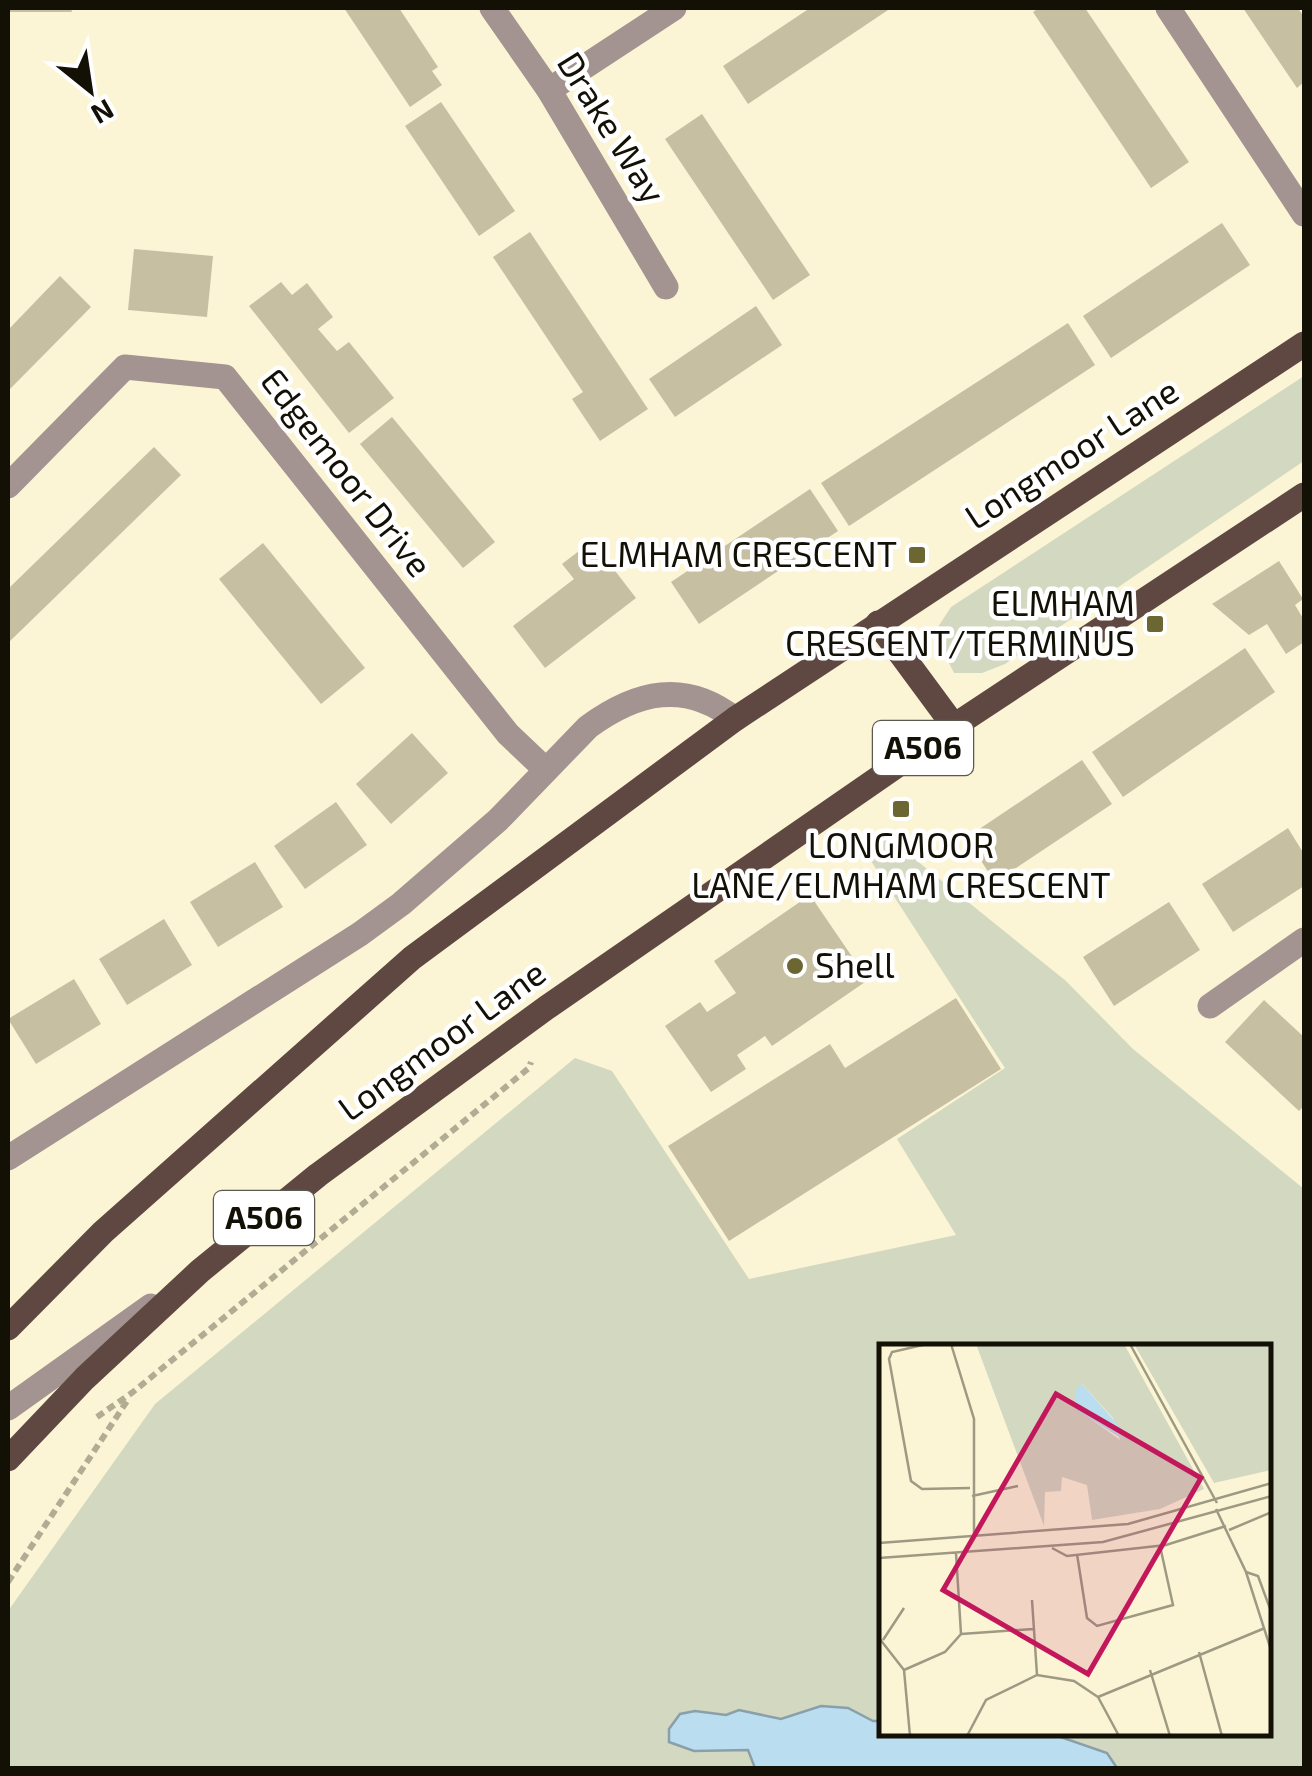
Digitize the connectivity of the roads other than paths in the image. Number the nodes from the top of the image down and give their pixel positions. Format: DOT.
graph roads {
  1 [pos="492,8"];
  2 [pos="674,8"];
  3 [pos="1168,8"];
  4 [pos="549,90"];
  5 [pos="1304,214"];
  6 [pos="666,287"];
  7 [pos="1304,344"];
  8 [pos="8,486"];
  9 [pos="1304,495"];
  10 [pos="878,624"];
  11 [pos="735,719"];
  12 [pos="954,726"];
  13 [pos="546,770"];
  14 [pos="1304,940"];
  15 [pos="1210,1006"];
  16 [pos="10,1151"];
  17 [pos="200,1271"];
  18 [pos="8,1328"];
  19 [pos="8,1408"];
  20 [pos="8,1459"];
  1 -- 4 [label="street, Drake Way"];
  2 -- 4 [label="street"];
  3 -- 5 [label="street"];
  4 -- 6 [label="street, Drake Way"];
  7 -- 10 [label="main road, Longmoor Lane / A506"];
  8 -- 13 [label="street, Edgemoor Drive"];
  9 -- 12 [label="main road, Longmoor Lane / A506"];
  10 -- 11 [label="main road, Longmoor Lane / A506"];
  10 -- 12 [label="main road"];
  11 -- 13 [label="street"];
  11 -- 18 [label="main road, Longmoor Lane / A506"];
  12 -- 17 [label="main road, Longmoor Lane / A506"];
  13 -- 16 [label="street"];
  14 -- 15 [label="street"];
  17 -- 19 [label="street"];
  17 -- 20 [label="main road, Longmoor Lane / A506"];
}
